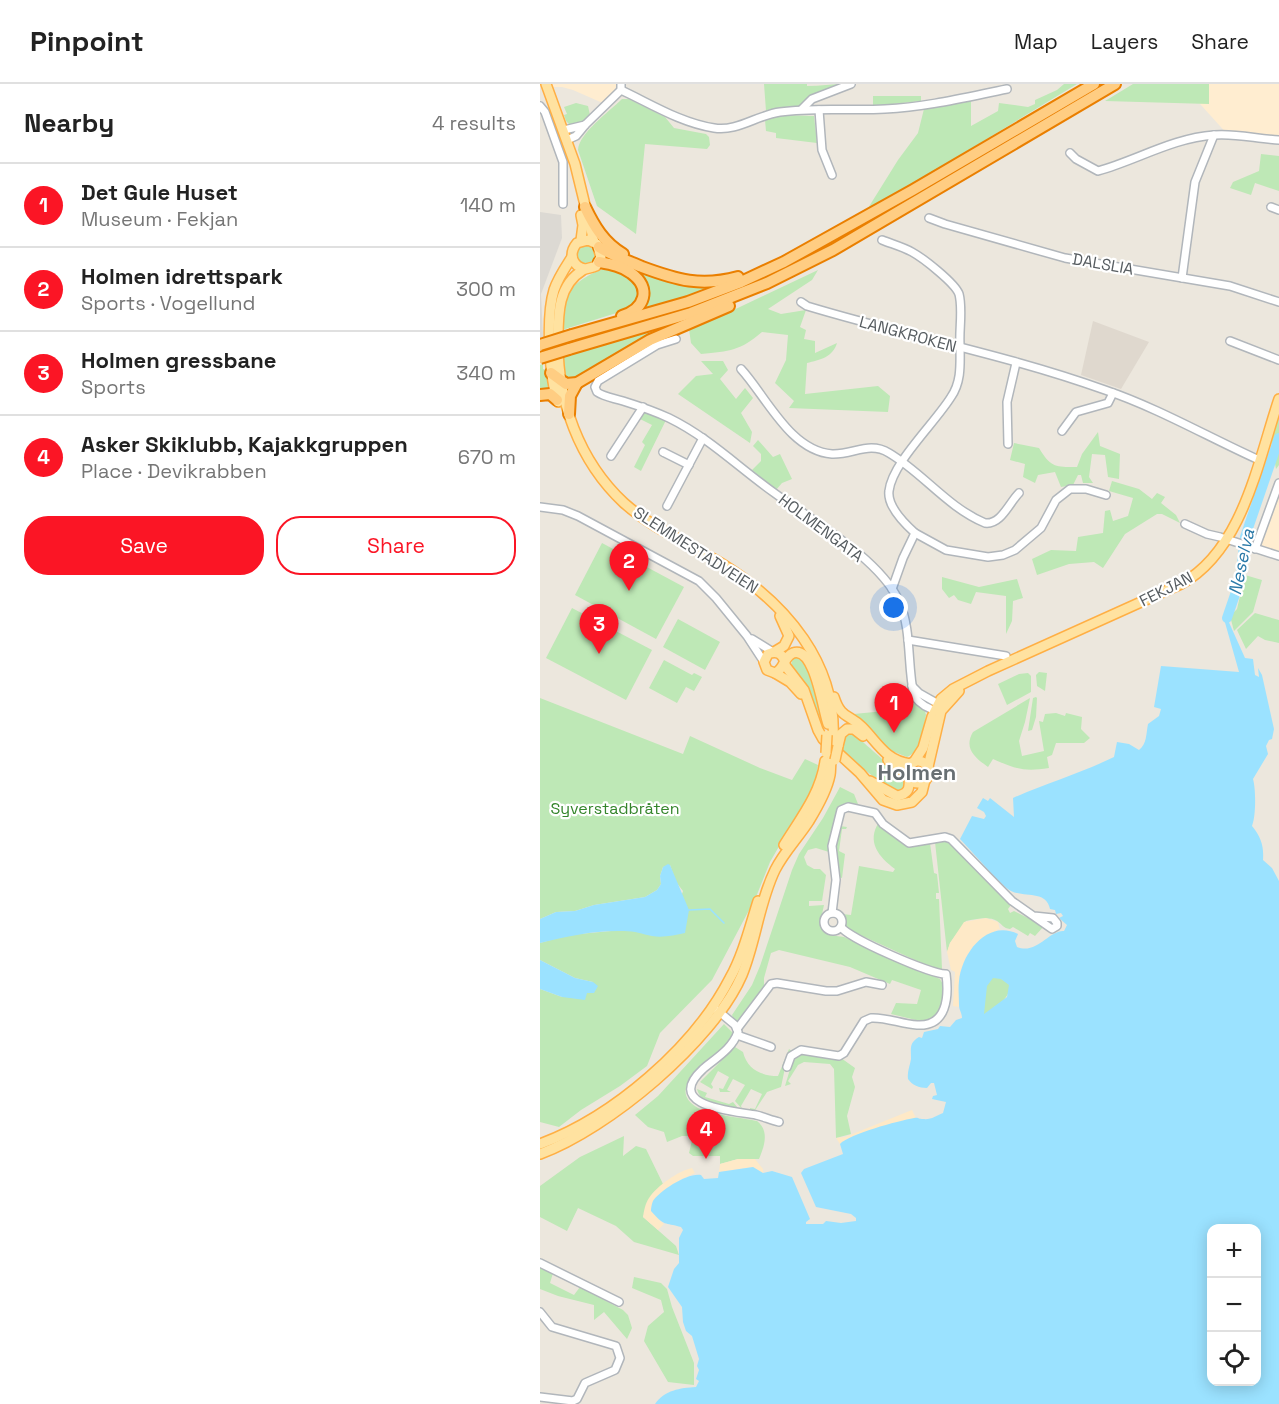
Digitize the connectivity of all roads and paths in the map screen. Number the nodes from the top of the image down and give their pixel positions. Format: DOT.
graph roads {
  1 [pos="541,84"];
  2 [pos="546,84"];
  3 [pos="851,84"];
  4 [pos="1094,84"];
  5 [pos="1115,84"];
  6 [pos="621,87"];
  7 [pos="1007,89"];
  8 [pos="540,106"];
  9 [pos="802,109"];
  10 [pos="556,110"];
  11 [pos="819,110"];
  12 [pos="585,125"];
  13 [pos="564,130"];
  14 [pos="1214,135"];
  15 [pos="1279,140"];
  16 [pos="568,144"];
  17 [pos="1070,153"];
  18 [pos="832,175"];
  19 [pos="563,204"];
  20 [pos="585,207"];
  21 [pos="1271,207"];
  22 [pos="1279,210"];
  23 [pos="929,218"];
  24 [pos="581,240"];
  25 [pos="882,240"];
  26 [pos="597,244"];
  27 [pos="572,257"];
  28 [pos="599,261"];
  29 [pos="784,262"];
  30 [pos="638,265"];
  31 [pos="585,269"];
  32 [pos="1182,278"];
  33 [pos="767,283"];
  34 [pos="801,302"];
  35 [pos="1279,302"];
  36 [pos="572,335"];
  37 [pos="676,339"];
  38 [pos="1230,341"];
  39 [pos="540,345"];
  40 [pos="960,348"];
  41 [pos="540,358"];
  42 [pos="1279,360"];
  43 [pos="1016,363"];
  44 [pos="741,369"];
  45 [pos="551,373"];
  46 [pos="577,383"];
  47 [pos="554,390"];
  48 [pos="1113,393"];
  49 [pos="1279,399"];
  50 [pos="643,407"];
  51 [pos="568,414"];
  52 [pos="1062,431"];
  53 [pos="703,438"];
  54 [pos="1008,444"];
  55 [pos="663,452"];
  56 [pos="611,456"];
  57 [pos="1259,460"];
  58 [pos="902,462"];
  59 [pos="689,465"];
  60 [pos="1279,483"];
  61 [pos="1019,493"];
  62 [pos="1106,495"];
  63 [pos="667,506"];
  64 [pos="540,507"];
  65 [pos="1185,524"];
  66 [pos="915,533"];
  67 [pos="1227,541"];
  68 [pos="1252,548"];
  69 [pos="1279,556"];
  70 [pos="892,589"];
  71 [pos="780,616"];
  72 [pos="747,636"];
  73 [pos="908,640"];
  74 [pos="773,652"];
  75 [pos="1006,656"];
  76 [pos="764,662"];
  77 [pos="784,664"];
  78 [pos="775,673"];
  79 [pos="824,678"];
  80 [pos="809,706"];
  81 [pos="940,708"];
  82 [pos="828,724"];
  83 [pos="833,741"];
  84 [pos="831,757"];
  85 [pos="928,767"];
  86 [pos="910,769"];
  87 [pos="925,780"];
  88 [pos="886,796"];
  89 [pos="875,813"];
  90 [pos="832,913"];
  91 [pos="1034,916"];
  92 [pos="841,927"];
  93 [pos="882,985"];
  94 [pos="716,1009"];
  95 [pos="737,1032"];
  96 [pos="771,1047"];
  97 [pos="787,1067"];
  98 [pos="779,1122"];
  99 [pos="540,1144"];
  100 [pos="540,1154"];
  101 [pos="540,1263"];
  102 [pos="619,1302"];
  103 [pos="540,1312"];
  104 [pos="540,1397"];
  1 -- 10 [label="main road"];
  2 -- 10 [label="main road"];
  3 -- 9 [label="street"];
  4 -- 29 [label="highway"];
  5 -- 33 [label="highway"];
  6 -- 9 [label="street"];
  6 -- 12 [label="street"];
  7 -- 11 [label="street"];
  8 -- 19 [label="street"];
  9 -- 11 [label="street"];
  10 -- 13 [label="main road"];
  11 -- 18 [label="street"];
  12 -- 13 [label="street"];
  12 -- 16 [label="street"];
  13 -- 16 [label="main road"];
  14 -- 15 [label="street"];
  14 -- 17 [label="street"];
  14 -- 32 [label="street"];
  16 -- 20 [label="main road"];
  16 -- 24 [label="main road"];
  20 -- 26 [label="main road"];
  20 -- 30 [label="highway"];
  21 -- 22 [label="street"];
  23 -- 32 [label="street, DALSLIA"];
  24 -- 26 [label="main road"];
  24 -- 27 [label="main road"];
  25 -- 40 [label="street"];
  26 -- 28 [label="main road"];
  26 -- 30 [label="highway"];
  27 -- 31 [label="main road"];
  27 -- 45 [label="main road"];
  28 -- 31 [label="main road"];
  28 -- 36 [label="highway"];
  29 -- 30 [label="highway"];
  29 -- 36 [label="highway"];
  31 -- 47 [label="main road, SLEMMESTADVEIEN"];
  32 -- 35 [label="street, DALSLIA"];
  33 -- 41 [label="highway, bridge"];
  33 -- 46 [label="highway"];
  34 -- 40 [label="street, LANGKROKEN"];
  36 -- 39 [label="highway, bridge"];
  37 -- 50 [label="street, HOLMENGATA"];
  38 -- 42 [label="street"];
  40 -- 43 [label="street, LANGKROKEN"];
  40 -- 58 [label="street"];
  43 -- 48 [label="street, LANGKROKEN"];
  43 -- 54 [label="street"];
  44 -- 58 [label="street"];
  45 -- 47 [label="highway"];
  46 -- 47 [label="highway"];
  46 -- 51 [label="highway"];
  47 -- 51 [label="main road, SLEMMESTADVEIEN"];
  47 -- 71 [label="main road, SLEMMESTADVEIEN"];
  48 -- 52 [label="street"];
  48 -- 57 [label="street, LANGKROKEN"];
  49 -- 57 [label="main road, FEKJAN"];
  50 -- 53 [label="street, HOLMENGATA"];
  50 -- 56 [label="street"];
  51 -- 79 [label="main road, SLEMMESTADVEIEN"];
  53 -- 59 [label="street"];
  53 -- 70 [label="street, HOLMENGATA"];
  55 -- 59 [label="street"];
  57 -- 67 [label="main road, FEKJAN"];
  58 -- 61 [label="street"];
  58 -- 66 [label="street"];
  59 -- 63 [label="street"];
  60 -- 68 [label="street"];
  62 -- 66 [label="street"];
  64 -- 72 [label="street"];
  65 -- 67 [label="street"];
  66 -- 70 [label="street"];
  67 -- 68 [label="street"];
  67 -- 81 [label="main road, FEKJAN"];
  68 -- 69 [label="street"];
  70 -- 73 [label="street, HOLMENGATA"];
  71 -- 74 [label="main road"];
  71 -- 82 [label="main road, SLEMMESTADVEIEN"];
  72 -- 74 [label="street"];
  72 -- 76 [label="street"];
  73 -- 75 [label="street"];
  73 -- 81 [label="street, HOLMENGATA"];
  74 -- 76 [label="main road"];
  74 -- 77 [label="main road"];
  76 -- 78 [label="main road"];
  77 -- 78 [label="main road"];
  77 -- 80 [label="main road"];
  77 -- 82 [label="main road"];
  78 -- 80 [label="main road"];
  79 -- 83 [label="main road, SLEMMESTADVEIEN"];
  79 -- 86 [label="main road"];
  80 -- 88 [label="main road"];
  81 -- 85 [label="main road"];
  81 -- 86 [label="main road, FEKJAN"];
  82 -- 83 [label="main road, SLEMMESTADVEIEN"];
  83 -- 84 [label="main road, SLEMMESTADVEIEN"];
  83 -- 86 [label="main road"];
  84 -- 94 [label="main road, SLEMMESTADVEIEN"];
  84 -- 94 [label="main road, SLEMMESTADVEIEN"];
  85 -- 86 [label="main road"];
  85 -- 87 [label="main road"];
  86 -- 87 [label="main road"];
  86 -- 88 [label="main road, FEKJAN"];
  87 -- 88 [label="main road"];
  88 -- 89 [label="street"];
  89 -- 90 [label="street"];
  89 -- 91 [label="street"];
  90 -- 92 [label="street"];
  90 -- 92 [label="street"];
  92 -- 97 [label="street"];
  93 -- 95 [label="street"];
  94 -- 95 [label="street"];
  94 -- 99 [label="main road, SLEMMESTADVEIEN"];
  94 -- 100 [label="main road, SLEMMESTADVEIEN"];
  95 -- 96 [label="street"];
  95 -- 98 [label="street"];
  101 -- 102 [label="street"];
  103 -- 104 [label="street"];
}
